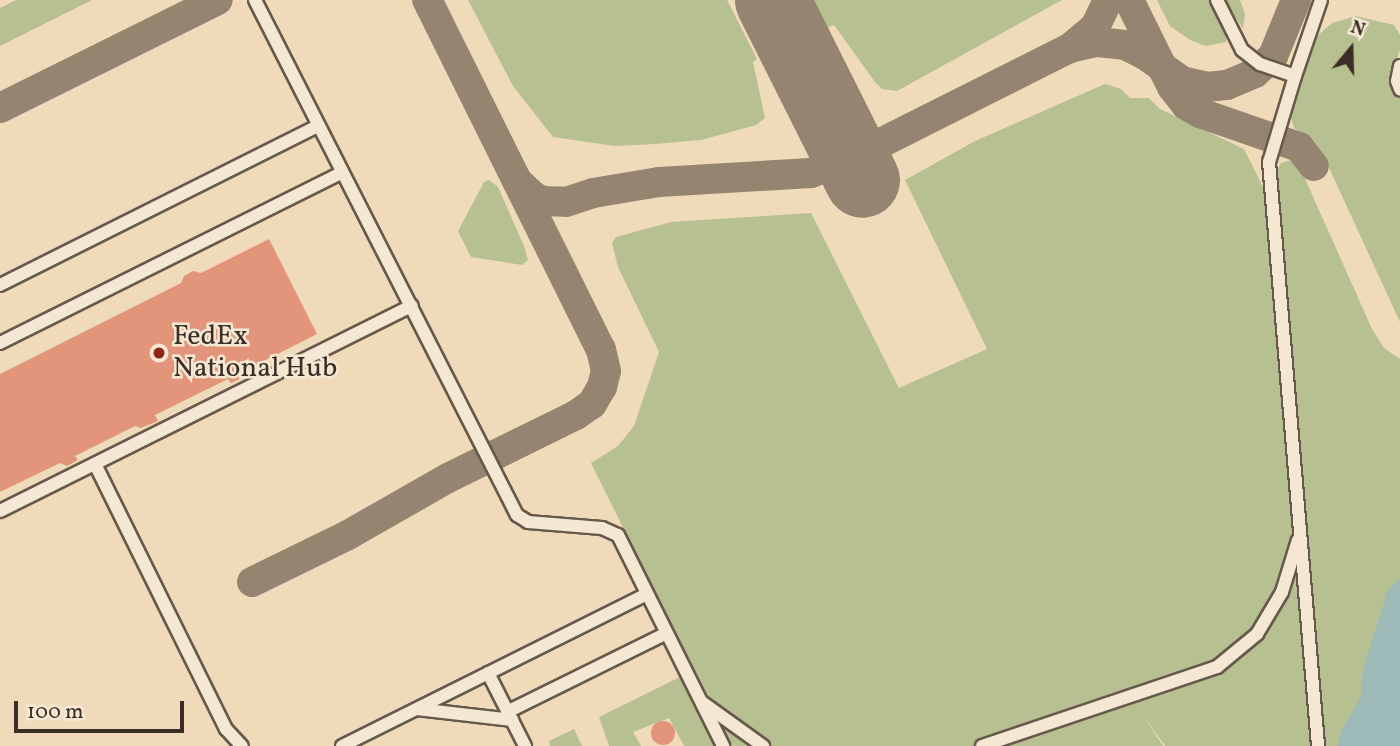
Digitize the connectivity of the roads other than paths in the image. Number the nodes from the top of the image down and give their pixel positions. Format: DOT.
graph roads {
  1 [pos="255,0"];
  2 [pos="1217,0"];
  3 [pos="1321,0"];
  4 [pos="1400,66"];
  5 [pos="1295,76"];
  6 [pos="1400,89"];
  7 [pos="317,126"];
  8 [pos="341,173"];
  9 [pos="0,285"];
  10 [pos="412,306"];
  11 [pos="0,343"];
  12 [pos="95,464"];
  13 [pos="0,511"];
  14 [pos="1300,533"];
  15 [pos="647,594"];
  16 [pos="667,633"];
  17 [pos="488,673"];
  18 [pos="701,702"];
  19 [pos="416,709"];
  20 [pos="510,716"];
  21 [pos="242,746"];
  22 [pos="342,746"];
  23 [pos="525,746"];
  24 [pos="723,746"];
  25 [pos="763,746"];
  26 [pos="982,746"];
  27 [pos="1318,746"];
  1 -- 7 [label="lane"];
  2 -- 5 [label="lane"];
  3 -- 5 [label="lane"];
  4 -- 6 [label="lane"];
  5 -- 14 [label="lane"];
  7 -- 8 [label="lane"];
  7 -- 9 [label="lane"];
  8 -- 10 [label="lane"];
  8 -- 11 [label="lane"];
  10 -- 12 [label="lane"];
  10 -- 15 [label="lane"];
  12 -- 13 [label="lane"];
  12 -- 21 [label="lane"];
  14 -- 26 [label="lane"];
  14 -- 27 [label="lane"];
  15 -- 16 [label="lane"];
  15 -- 17 [label="lane"];
  16 -- 18 [label="lane"];
  16 -- 20 [label="lane"];
  17 -- 19 [label="lane"];
  17 -- 20 [label="lane"];
  18 -- 24 [label="lane"];
  18 -- 25 [label="lane"];
  19 -- 20 [label="lane"];
  19 -- 22 [label="lane"];
  20 -- 23 [label="lane"];
}
